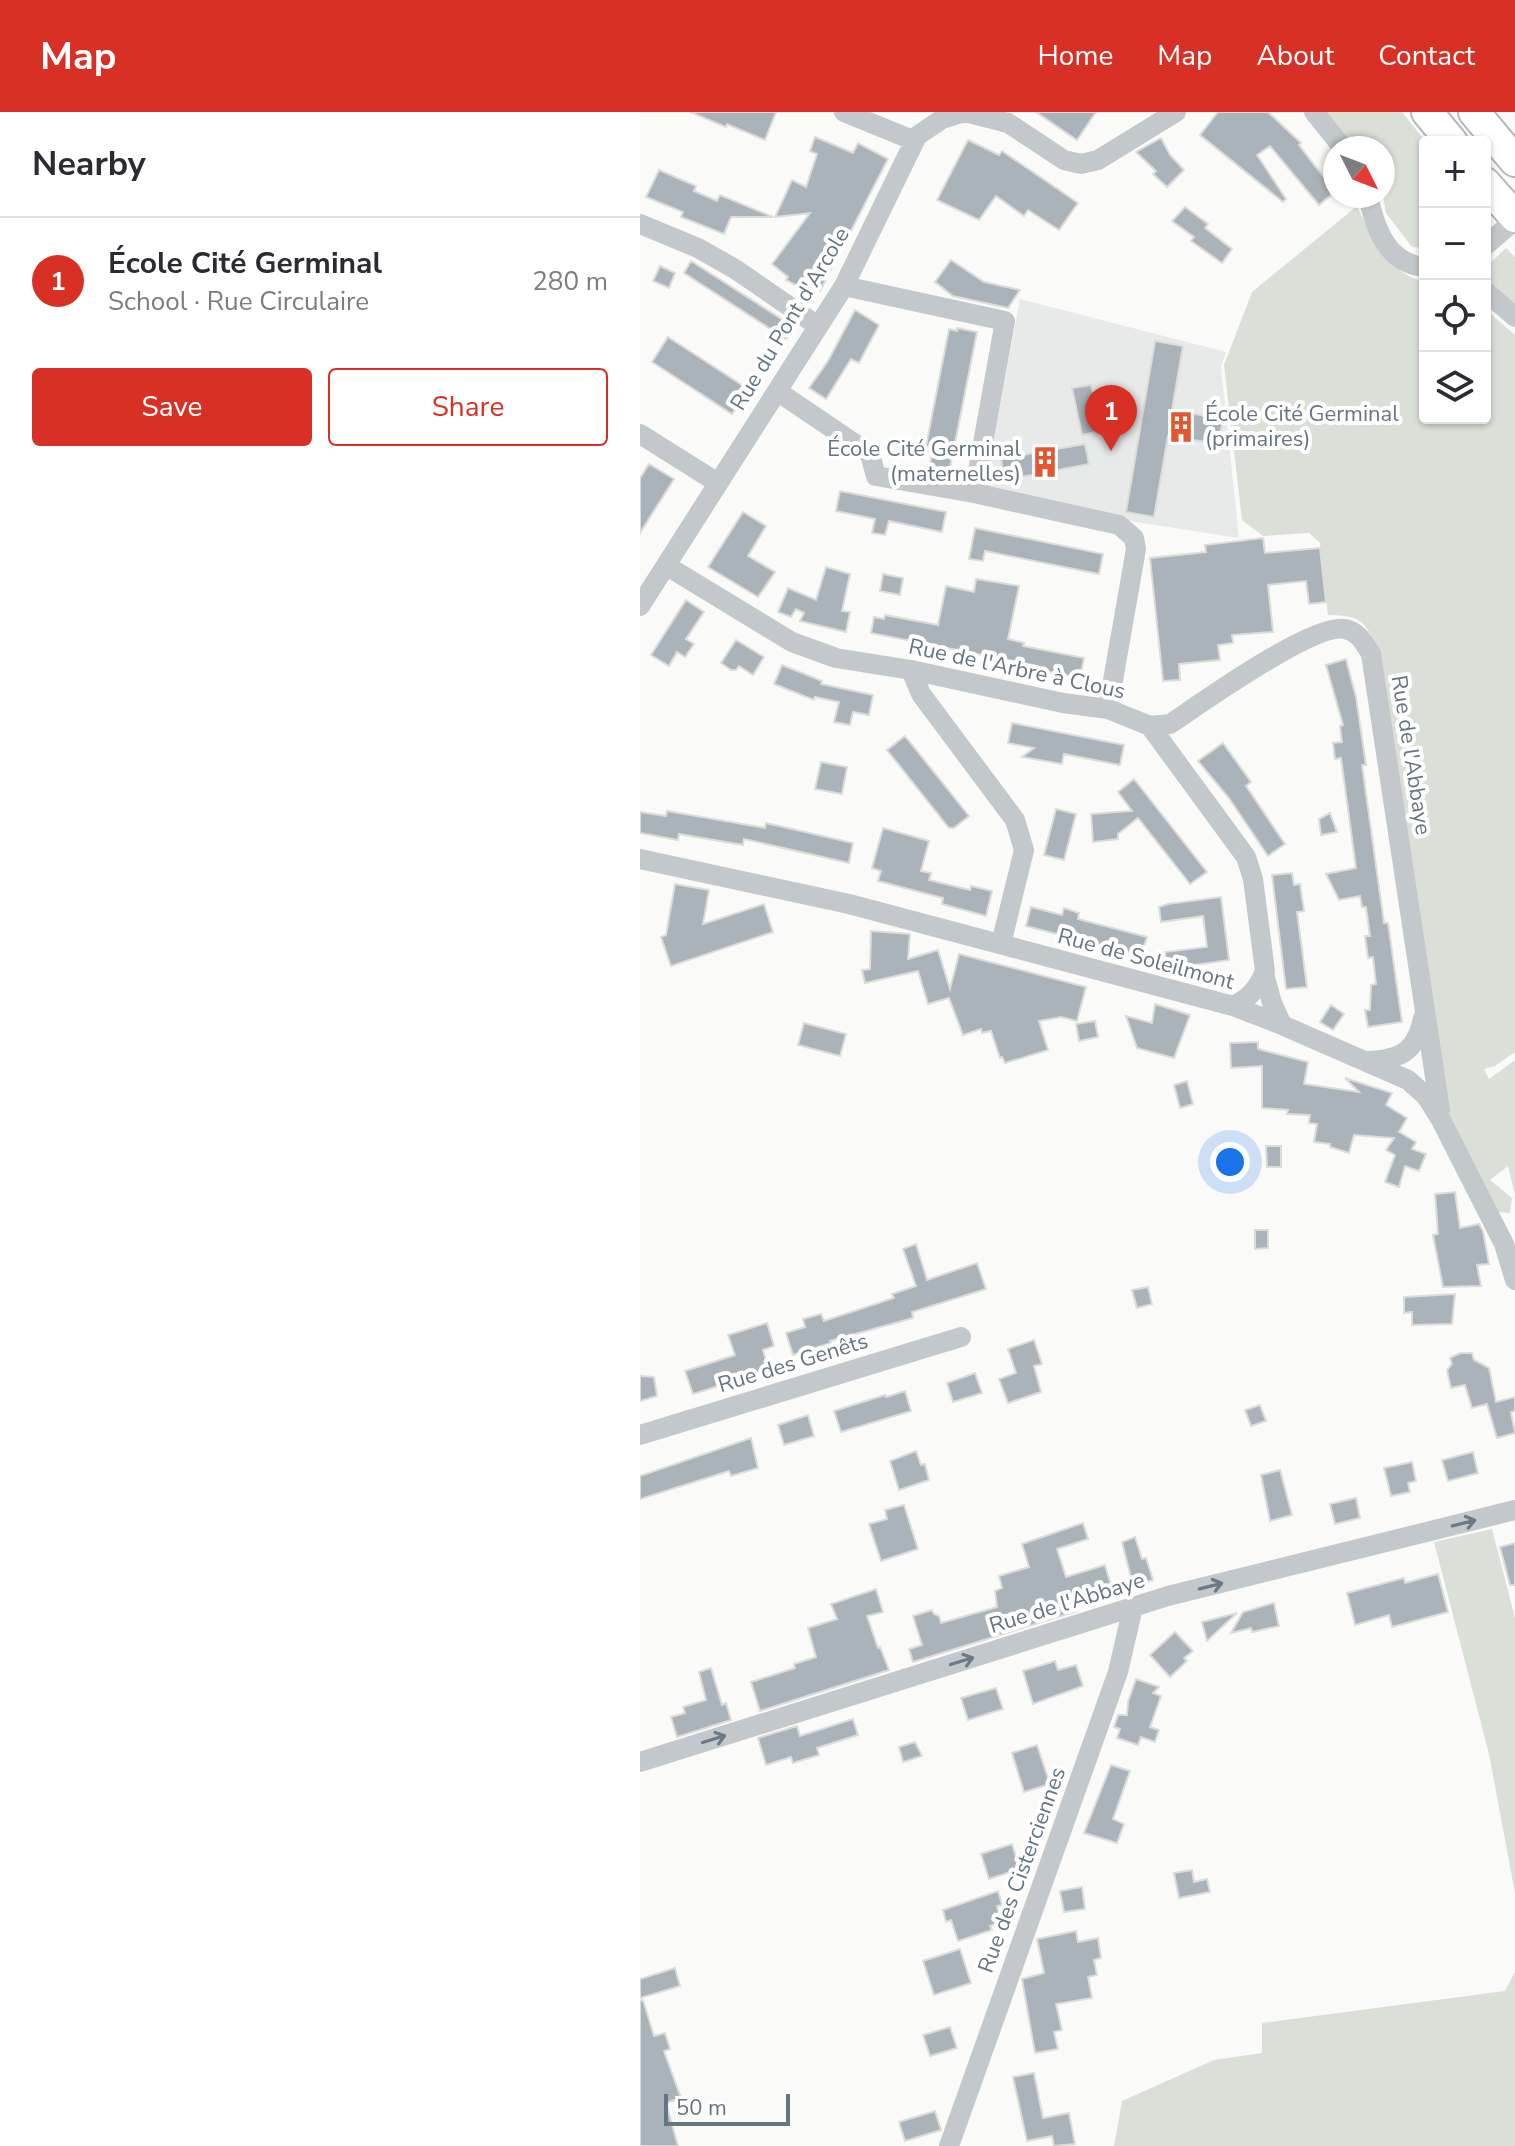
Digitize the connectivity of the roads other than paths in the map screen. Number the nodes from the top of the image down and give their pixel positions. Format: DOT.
graph roads {
  1 [pos="844,112"];
  2 [pos="1176,112"];
  3 [pos="1314,112"];
  4 [pos="1427,112"];
  5 [pos="1474,112"];
  6 [pos="1333,136"];
  7 [pos="1447,136"];
  8 [pos="915,141"];
  9 [pos="1515,161"];
  10 [pos="1502,203"];
  11 [pos="1371,208"];
  12 [pos="640,224"];
  13 [pos="1491,231"];
  14 [pos="1417,265"];
  15 [pos="844,286"];
  16 [pos="1491,296"];
  17 [pos="1515,317"];
  18 [pos="818,326"];
  19 [pos="777,391"];
  20 [pos="640,434"];
  21 [pos="718,483"];
  22 [pos="974,493"];
  23 [pos="667,566"];
  24 [pos="640,606"];
  25 [pos="911,670"];
  26 [pos="1108,709"];
  27 [pos="1150,726"];
  28 [pos="640,859"];
  29 [pos="1001,944"];
  30 [pos="1264,974"];
  31 [pos="1233,1006"];
  32 [pos="1425,1010"];
  33 [pos="1282,1025"];
  34 [pos="1365,1061"];
  35 [pos="1441,1120"];
  36 [pos="1515,1280"];
  37 [pos="961,1337"];
  38 [pos="640,1435"];
  39 [pos="1515,1510"];
  40 [pos="1133,1607"];
  41 [pos="640,1762"];
  42 [pos="949,2146"];
  1 -- 8 [label="street"];
  2 -- 8 [label="street, Rue du Pont d'Arcole"];
  3 -- 6 [label="street"];
  4 -- 7 [label="highway"];
  5 -- 9 [label="highway"];
  8 -- 15 [label="street, Rue du Pont d'Arcole"];
  10 -- 13 [label="street"];
  11 -- 14 [label="street"];
  12 -- 18 [label="street"];
  15 -- 18 [label="street, Rue du Pont d'Arcole"];
  15 -- 22 [label="street"];
  16 -- 17 [label="street"];
  18 -- 19 [label="street, Rue du Pont d'Arcole"];
  19 -- 21 [label="street, Rue du Pont d'Arcole"];
  19 -- 22 [label="street"];
  20 -- 21 [label="street"];
  21 -- 23 [label="street, Rue du Pont d'Arcole"];
  22 -- 26 [label="street"];
  23 -- 24 [label="street, Rue du Pont d'Arcole"];
  23 -- 25 [label="street, Rue de l'Arbre à Clous"];
  25 -- 26 [label="street, Rue de l'Arbre à Clous"];
  25 -- 29 [label="street"];
  26 -- 27 [label="street, Rue de l'Arbre à Clous"];
  27 -- 30 [label="street"];
  27 -- 32 [label="street, Rue de l'Abbaye"];
  28 -- 29 [label="street, Rue de Soleilmont"];
  29 -- 31 [label="street, Rue de Soleilmont"];
  30 -- 31 [label="street"];
  30 -- 33 [label="street"];
  31 -- 33 [label="street, Rue de Soleilmont"];
  32 -- 34 [label="street"];
  32 -- 35 [label="street, Rue de l'Abbaye"];
  33 -- 34 [label="street, Rue de Soleilmont"];
  34 -- 35 [label="street, Rue de Soleilmont"];
  35 -- 36 [label="street, Rue de Soleilmont"];
  37 -- 38 [label="street, Rue des Genêts"];
  40 -- 39 [label="street, Rue de l'Abbaye, one-way"];
  41 -- 40 [label="street, Rue de l'Abbaye, one-way"];
  40 -- 42 [label="street, Rue des Cisterciennes"];
}
